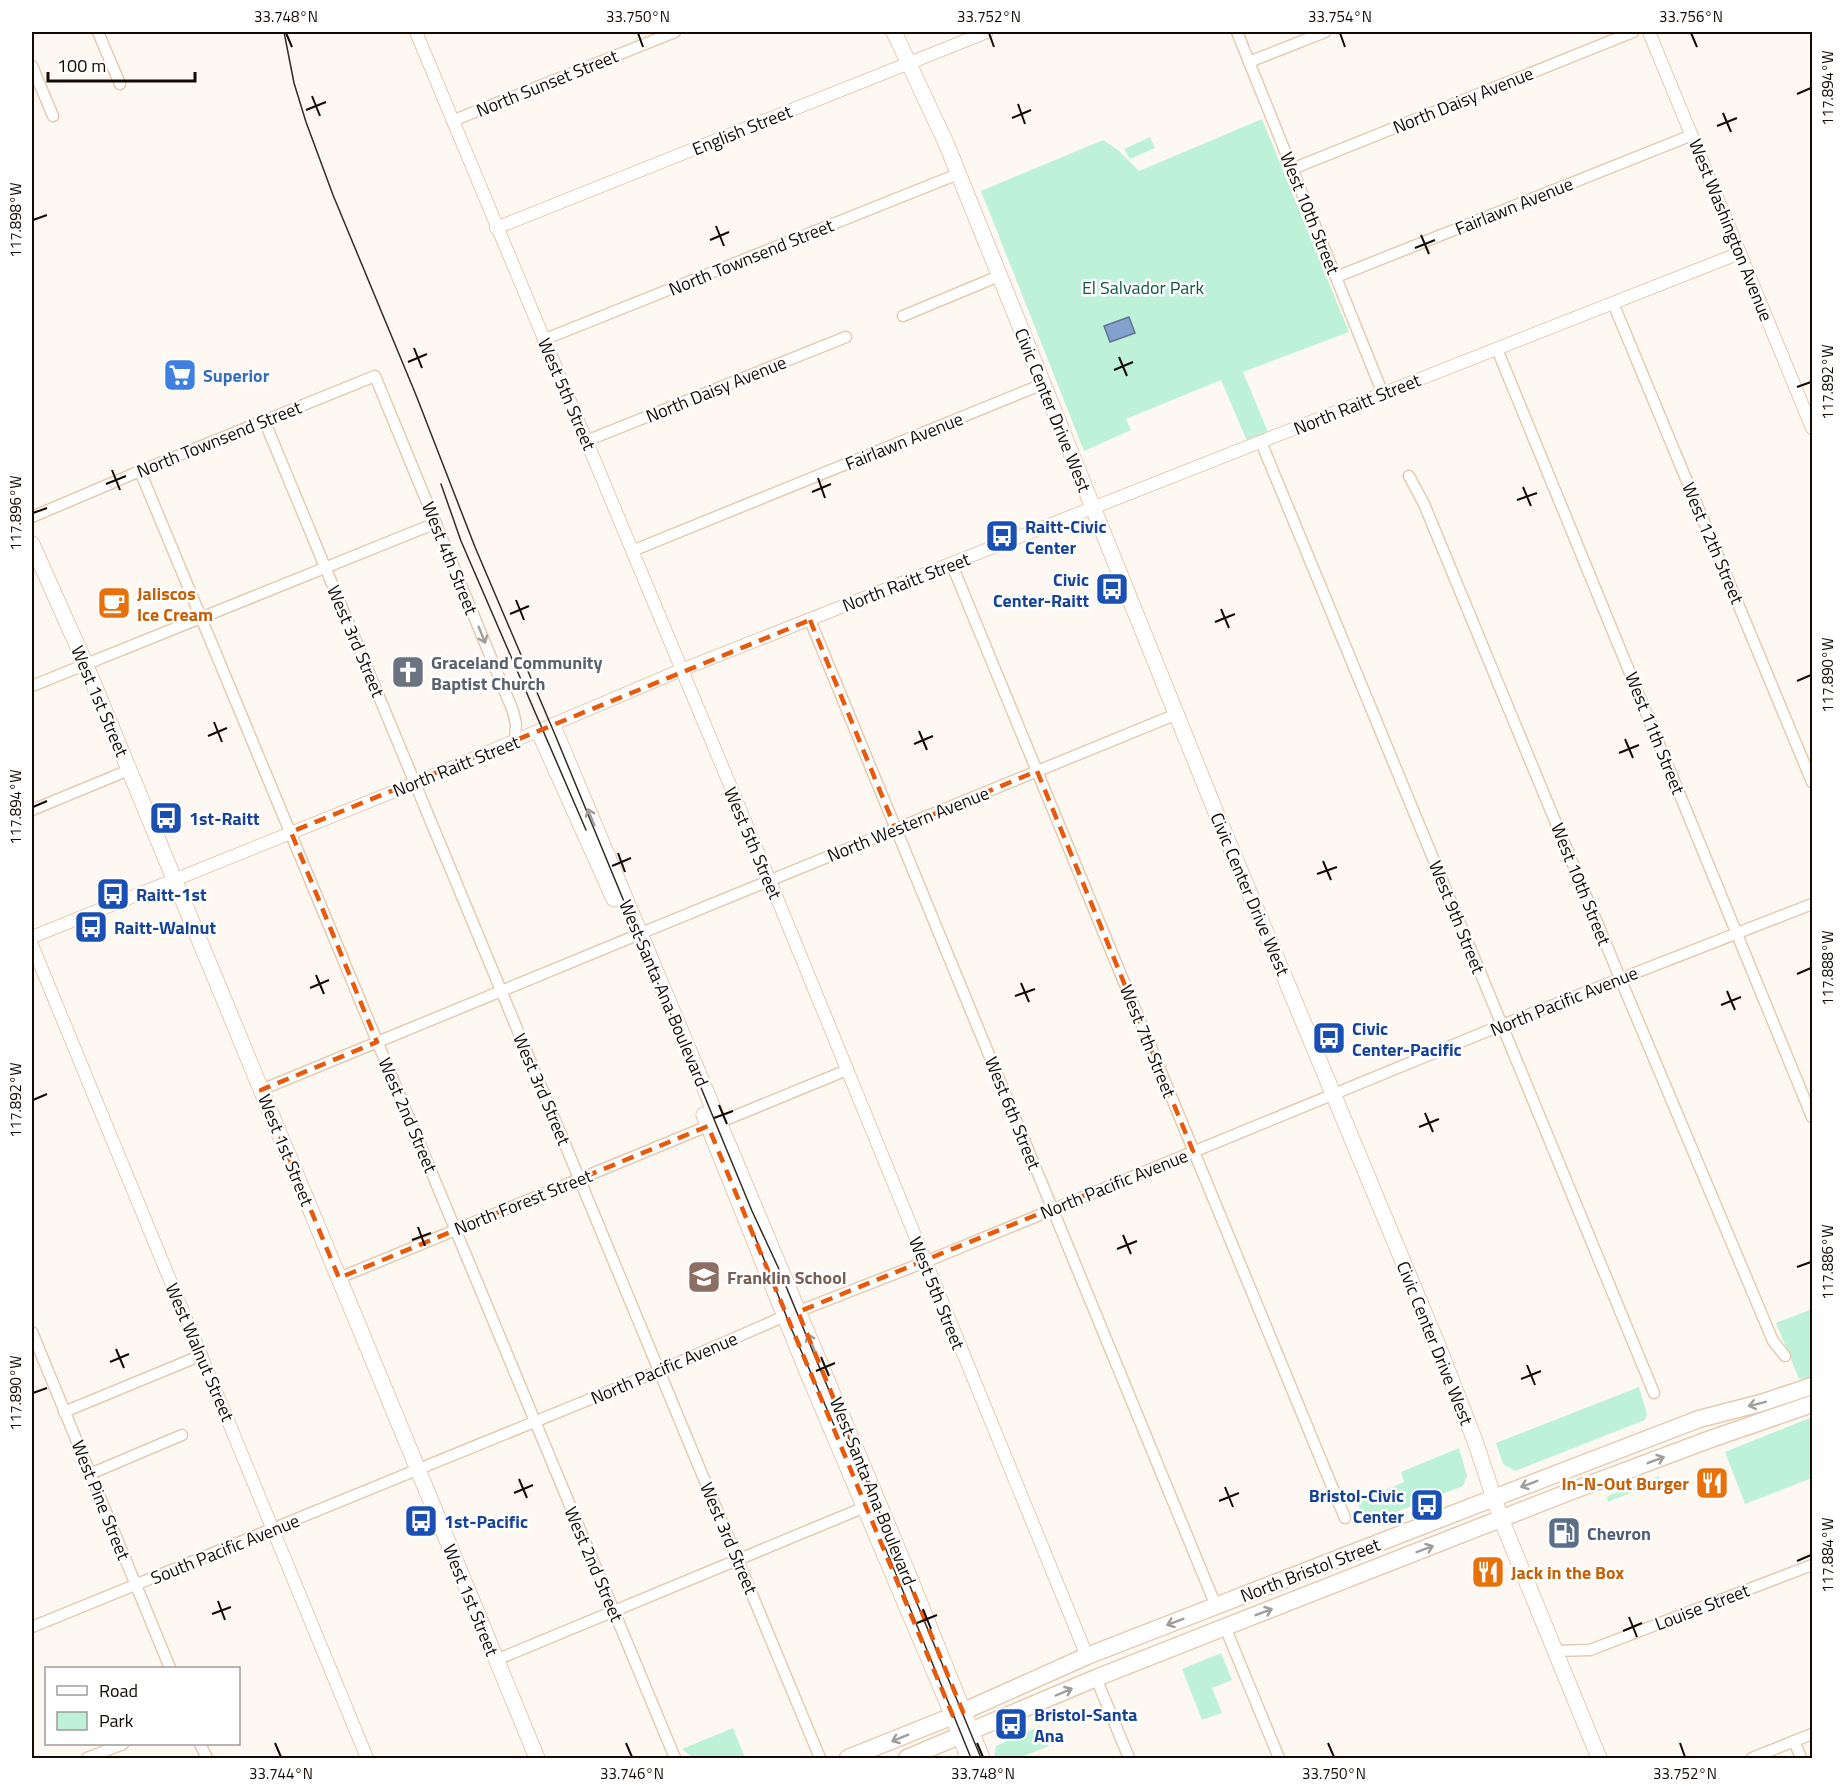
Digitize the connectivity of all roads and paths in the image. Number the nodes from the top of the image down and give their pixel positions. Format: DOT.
graph roads {
  1 [pos="98,32"];
  2 [pos="416,32"];
  3 [pos="675,32"];
  4 [pos="894,32"];
  5 [pos="987,32"];
  6 [pos="1237,32"];
  7 [pos="1325,32"];
  8 [pos="1634,32"];
  9 [pos="1649,32"];
  10 [pos="657,35"];
  11 [pos="1249,62"];
  12 [pos="908,63"];
  13 [pos="32,66"];
  14 [pos="120,84"];
  15 [pos="53,116"];
  16 [pos="452,121"];
  17 [pos="1692,135"];
  18 [pos="1292,169"];
  19 [pos="958,174"];
  20 [pos="496,228"];
  21 [pos="1740,253"];
  22 [pos="999,276"];
  23 [pos="1336,278"];
  24 [pos="1613,303"];
  25 [pos="903,316"];
  26 [pos="846,338"];
  27 [pos="543,340"];
  28 [pos="1497,349"];
  29 [pos="375,376"];
  30 [pos="1043,384"];
  31 [pos="1383,394"];
  32 [pos="264,420"];
  33 [pos="1812,428"];
  34 [pos="586,441"];
  35 [pos="1261,442"];
  36 [pos="140,471"];
  37 [pos="1409,476"];
  38 [pos="1092,508"];
  39 [pos="32,517"];
  40 [pos="436,523"];
  41 [pos="32,544"];
  42 [pos="632,550"];
  43 [pos="952,564"];
  44 [pos="326,567"];
  45 [pos="201,617"];
  46 [pos="810,620"];
  47 [pos="85,663"];
  48 [pos="681,670"];
  49 [pos="32,686"];
  50 [pos="1177,714"];
  51 [pos="546,729"];
  52 [pos="515,742"];
  53 [pos="129,770"];
  54 [pos="1037,771"];
  55 [pos="1812,782"];
  56 [pos="415,783"];
  57 [pos="32,810"];
  58 [pos="896,830"];
  59 [pos="291,832"];
  60 [pos="175,880"];
  61 [pos="770,881"];
  62 [pos="1812,904"];
  63 [pos="1736,933"];
  64 [pos="634,936"];
  65 [pos="32,937"];
  66 [pos="32,945"];
  67 [pos="1620,978"];
  68 [pos="502,992"];
  69 [pos="1502,1025"];
  70 [pos="377,1042"];
  71 [pos="847,1070"];
  72 [pos="261,1090"];
  73 [pos="1333,1094"];
  74 [pos="1812,1117"];
  75 [pos="713,1125"];
  76 [pos="1193,1151"];
  77 [pos="580,1179"];
  78 [pos="1052,1209"];
  79 [pos="456,1230"];
  80 [pos="925,1262"];
  81 [pos="339,1278"];
  82 [pos="792,1314"];
  83 [pos="32,1332"];
  84 [pos="202,1355"];
  85 [pos="1785,1356"];
  86 [pos="659,1371"];
  87 [pos="1812,1386"];
  88 [pos="1654,1393"];
  89 [pos="1812,1404"];
  90 [pos="64,1412"];
  91 [pos="535,1422"];
  92 [pos="182,1436"];
  93 [pos="418,1470"];
  94 [pos="90,1474"];
  95 [pos="1494,1498"];
  96 [pos="865,1507"];
  97 [pos="1345,1518"];
  98 [pos="1502,1520"];
  99 [pos="274,1529"];
  100 [pos="738,1561"];
  101 [pos="1812,1565"];
  102 [pos="136,1586"];
  103 [pos="1216,1606"];
  104 [pos="614,1612"];
  105 [pos="32,1627"];
  106 [pos="1225,1627"];
  107 [pos="1555,1651"];
  108 [pos="1088,1656"];
  109 [pos="496,1660"];
  110 [pos="170,1667"];
  111 [pos="1096,1678"];
  112 [pos="958,1714"];
  113 [pos="965,1734"];
  114 [pos="1812,1734"];
  115 [pos="1794,1741"];
  116 [pos="118,1745"];
  117 [pos="87,1758"];
  118 [pos="367,1758"];
  119 [pos="537,1758"];
  120 [pos="675,1758"];
  121 [pos="820,1758"];
  122 [pos="848,1758"];
  123 [pos="907,1758"];
  124 [pos="968,1758"];
  125 [pos="982,1758"];
  126 [pos="1129,1758"];
  127 [pos="1279,1758"];
  128 [pos="1599,1758"];
  129 [pos="1752,1758"];
  130 [pos="1801,1758"];
  1 -- 14 [label="street"];
  2 -- 16 [label="street, West 5th Street"];
  3 -- 10 [label="street, North Sunset Street"];
  4 -- 12 [label="main road, Civic Center Drive West"];
  5 -- 12 [label="street, English Street"];
  6 -- 11 [label="street, West 10th Street"];
  7 -- 11 [label="street"];
  8 -- 18 [label="street, North Daisy Avenue"];
  9 -- 17 [label="street, West Washington Avenue"];
  10 -- 16 [label="street, North Sunset Street"];
  11 -- 18 [label="street, West 10th Street"];
  12 -- 19 [label="main road, Civic Center Drive West"];
  12 -- 20 [label="street, English Street"];
  13 -- 15 [label="street"];
  16 -- 20 [label="street, West 5th Street"];
  17 -- 21 [label="street, West Washington Avenue"];
  17 -- 23 [label="street, Fairlawn Avenue"];
  18 -- 23 [label="street, West 10th Street"];
  19 -- 22 [label="main road, Civic Center Drive West"];
  19 -- 27 [label="street, North Townsend Street"];
  20 -- 27 [label="street, West 5th Street"];
  21 -- 24 [label="street, North Raitt Street"];
  21 -- 33 [label="street, West Washington Avenue"];
  22 -- 25 [label="street"];
  22 -- 30 [label="main road, Civic Center Drive West"];
  23 -- 31 [label="street, West 10th Street"];
  24 -- 28 [label="street, North Raitt Street"];
  24 -- 55 [label="street, West 12th Street"];
  26 -- 34 [label="street, North Daisy Avenue"];
  27 -- 34 [label="street, West 5th Street"];
  28 -- 31 [label="street, North Raitt Street"];
  28 -- 63 [label="street, West 11th Street"];
  29 -- 32 [label="street, North Townsend Street"];
  29 -- 40 [label="street, West 4th Street"];
  30 -- 38 [label="main road, Civic Center Drive West"];
  30 -- 42 [label="street, Fairlawn Avenue"];
  31 -- 35 [label="street, North Raitt Street"];
  32 -- 36 [label="street, North Townsend Street"];
  32 -- 44 [label="street, West 3rd Street"];
  34 -- 42 [label="street, West 5th Street"];
  35 -- 38 [label="street, North Raitt Street"];
  35 -- 69 [label="street, West 9th Street"];
  36 -- 39 [label="street, North Townsend Street"];
  36 -- 45 [label="street, West 2nd Street"];
  37 -- 67 [label="street, West 10th Street"];
  38 -- 43 [label="street, North Raitt Street"];
  38 -- 50 [label="main road, Civic Center Drive West"];
  40 -- 44 [label="street"];
  40 -- 52 [label="street, West 4th Street, one-way"];
  41 -- 47 [label="main road, West 1st Street"];
  42 -- 48 [label="street, West 5th Street"];
  43 -- 46 [label="street, North Raitt Street"];
  43 -- 54 [label="street, West 7th Street"];
  44 -- 45 [label="street"];
  44 -- 56 [label="street, West 3rd Street"];
  45 -- 47 [label="street"];
  45 -- 59 [label="street, West 2nd Street"];
  46 -- 48 [label="street, North Raitt Street"];
  46 -- 58 [label="street, West 6th Street"];
  47 -- 49 [label="street"];
  47 -- 53 [label="main road, West 1st Street"];
  48 -- 51 [label="street, North Raitt Street"];
  48 -- 61 [label="street, West 5th Street"];
  50 -- 54 [label="street, North Western Avenue"];
  50 -- 73 [label="main road, Civic Center Drive West"];
  51 -- 52 [label="street, North Raitt Street"];
  51 -- 64 [label="main road, West Santa Ana Boulevard"];
  52 -- 56 [label="street, North Raitt Street"];
  53 -- 57 [label="street"];
  53 -- 60 [label="main road, West 1st Street"];
  54 -- 58 [label="street, North Western Avenue"];
  54 -- 76 [label="street, West 7th Street"];
  56 -- 59 [label="street, North Raitt Street"];
  56 -- 68 [label="street, West 3rd Street"];
  58 -- 61 [label="street, North Western Avenue"];
  58 -- 78 [label="street, West 6th Street"];
  59 -- 60 [label="street, North Raitt Street"];
  59 -- 70 [label="street, West 2nd Street"];
  60 -- 65 [label="street, North Raitt Street"];
  60 -- 72 [label="main road, West 1st Street"];
  61 -- 64 [label="street, North Western Avenue"];
  61 -- 71 [label="street, West 5th Street"];
  62 -- 63 [label="street, North Pacific Avenue"];
  63 -- 67 [label="street, North Pacific Avenue"];
  63 -- 74 [label="street, West 11th Street"];
  64 -- 68 [label="street, North Western Avenue"];
  64 -- 75 [label="main road, West Santa Ana Boulevard"];
  66 -- 84 [label="street, West Walnut Street"];
  67 -- 69 [label="street, North Pacific Avenue"];
  67 -- 85 [label="street, West 10th Street"];
  68 -- 70 [label="street, North Western Avenue"];
  68 -- 77 [label="street, West 3rd Street"];
  69 -- 73 [label="street, North Pacific Avenue"];
  69 -- 88 [label="street, West 9th Street"];
  70 -- 72 [label="street, North Western Avenue"];
  70 -- 79 [label="street, West 2nd Street"];
  71 -- 75 [label="street, North Forest Street"];
  71 -- 80 [label="street, West 5th Street"];
  72 -- 81 [label="main road, West 1st Street"];
  73 -- 76 [label="street, North Pacific Avenue"];
  73 -- 95 [label="main road, Civic Center Drive West"];
  75 -- 77 [label="street, North Forest Street"];
  75 -- 82 [label="main road, West Santa Ana Boulevard"];
  76 -- 78 [label="street, North Pacific Avenue"];
  76 -- 97 [label="street, West 7th Street"];
  77 -- 79 [label="street, North Forest Street"];
  77 -- 86 [label="street, West 3rd Street"];
  78 -- 80 [label="street, North Pacific Avenue"];
  78 -- 103 [label="street, West 6th Street"];
  79 -- 81 [label="street, North Forest Street"];
  79 -- 91 [label="street, West 2nd Street"];
  80 -- 82 [label="street, North Pacific Avenue"];
  80 -- 108 [label="street, West 5th Street"];
  81 -- 93 [label="main road, West 1st Street"];
  82 -- 86 [label="street, North Pacific Avenue"];
  82 -- 96 [label="main road, West Santa Ana Boulevard"];
  112 -- 82 [label="main road, West Santa Ana Boulevard, one-way"];
  83 -- 90 [label="street, West Pine Street"];
  84 -- 90 [label="street"];
  84 -- 99 [label="street, West Walnut Street"];
  86 -- 91 [label="street, North Pacific Avenue"];
  86 -- 100 [label="street, West 3rd Street"];
  87 -- 95 [label="main road, North Bristol Street, one-way"];
  98 -- 89 [label="main road, North Bristol Street, one-way"];
  90 -- 94 [label="street, West Pine Street"];
  91 -- 93 [label="street, North Pacific Avenue"];
  91 -- 104 [label="street, West 2nd Street"];
  92 -- 94 [label="street"];
  93 -- 99 [label="street, South Pacific Avenue"];
  93 -- 109 [label="main road, West 1st Street"];
  94 -- 102 [label="street, West Pine Street"];
  95 -- 98 [label="main road, Civic Center Drive West"];
  95 -- 103 [label="main road, North Bristol Street"];
  96 -- 100 [label="street"];
  96 -- 112 [label="main road, West Santa Ana Boulevard"];
  106 -- 98 [label="main road, North Bristol Street, one-way"];
  98 -- 107 [label="main road, Civic Center Drive West"];
  99 -- 102 [label="street, South Pacific Avenue"];
  99 -- 118 [label="street, West Walnut Street"];
  100 -- 104 [label="street"];
  100 -- 121 [label="street, West 3rd Street"];
  101 -- 107 [label="street, Louise Street"];
  102 -- 105 [label="street, South Pacific Avenue"];
  102 -- 110 [label="street, West Pine Street"];
  103 -- 108 [label="main road, North Bristol Street, one-way"];
  104 -- 109 [label="street"];
  104 -- 120 [label="street, West 2nd Street"];
  106 -- 111 [label="main road, North Bristol Street"];
  106 -- 127 [label="street"];
  107 -- 128 [label="main road, Civic Center Drive West"];
  108 -- 112 [label="main road, North Bristol Street"];
  109 -- 119 [label="main road, West 1st Street"];
  113 -- 111 [label="main road, North Bristol Street, one-way"];
  111 -- 126 [label="street"];
  112 -- 113 [label="main road, West Santa Ana Boulevard"];
  112 -- 122 [label="main road, North Bristol Street, one-way"];
  113 -- 123 [label="main road, North Bristol Street"];
  113 -- 124 [label="main road, West Santa Ana Boulevard"];
  113 -- 125 [label="main road, West Santa Ana Boulevard"];
  114 -- 115 [label="street"];
  115 -- 129 [label="street"];
  115 -- 130 [label="street"];
  116 -- 117 [label="street"];
}
